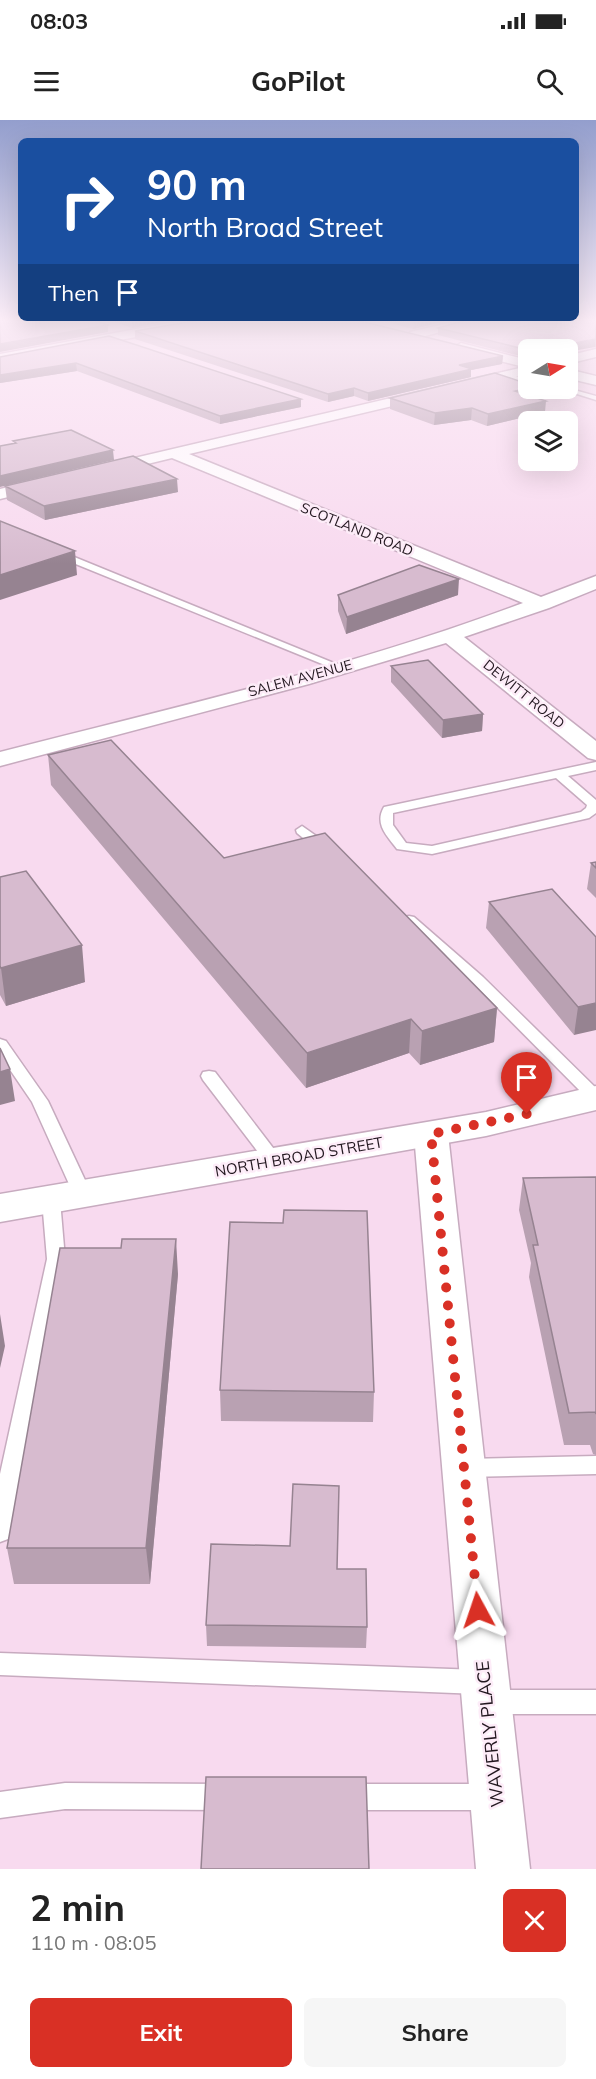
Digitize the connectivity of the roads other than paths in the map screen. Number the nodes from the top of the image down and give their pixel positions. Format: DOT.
graph roads {
  1 [pos="393,401"];
  2 [pos="318,406"];
  3 [pos="340,413"];
  4 [pos="172,453"];
  5 [pos="89,473"];
  6 [pos="66,478"];
  7 [pos="0,494"];
  8 [pos="45,548"];
  9 [pos="596,582"];
  10 [pos="542,604"];
  11 [pos="451,637"];
  12 [pos="341,668"];
  13 [pos="596,753"];
  14 [pos="0,759"];
  15 [pos="596,766"];
  16 [pos="559,774"];
  17 [pos="302,830"];
  18 [pos="335,856"];
  19 [pos="397,910"];
  20 [pos="0,1044"];
  21 [pos="209,1076"];
  22 [pos="596,1098"];
  23 [pos="431,1134"];
  24 [pos="274,1161"];
  25 [pos="67,1197"];
  26 [pos="0,1208"];
  27 [pos="596,1465"];
  28 [pos="464,1468"];
  29 [pos="0,1532"];
  30 [pos="0,1664"];
  31 [pos="486,1692"];
  32 [pos="596,1702"];
  33 [pos="244,1797"];
  34 [pos="326,1797"];
  35 [pos="496,1797"];
  36 [pos="0,1805"];
  37 [pos="503,1869"];
  1 -- 3 [label="street"];
  2 -- 3 [label="street"];
  3 -- 4 [label="street"];
  4 -- 5 [label="street"];
  4 -- 10 [label="street, SCOTLAND ROAD"];
  6 -- 7 [label="street"];
  8 -- 12 [label="lane"];
  9 -- 10 [label="street, SALEM AVENUE"];
  10 -- 11 [label="street, SALEM AVENUE"];
  11 -- 12 [label="street, SALEM AVENUE"];
  11 -- 13 [label="street, DEWITT ROAD"];
  12 -- 14 [label="street, SALEM AVENUE"];
  15 -- 16 [label="lane"];
  16 -- 16 [label="lane"];
  17 -- 18 [label="lane"];
  19 -- 22 [label="lane"];
  20 -- 25 [label="lane"];
  21 -- 24 [label="lane"];
  22 -- 23 [label="main road, NORTH BROAD STREET"];
  23 -- 24 [label="main road, NORTH BROAD STREET"];
  23 -- 28 [label="street, WAVERLY PLACE"];
  24 -- 25 [label="main road, NORTH BROAD STREET"];
  25 -- 26 [label="main road, NORTH BROAD STREET"];
  25 -- 29 [label="lane"];
  27 -- 28 [label="lane"];
  28 -- 31 [label="street, WAVERLY PLACE"];
  30 -- 31 [label="lane"];
  31 -- 32 [label="lane"];
  31 -- 35 [label="street, WAVERLY PLACE"];
  33 -- 36 [label="lane"];
  34 -- 35 [label="lane"];
  35 -- 37 [label="street, WAVERLY PLACE"];
}
